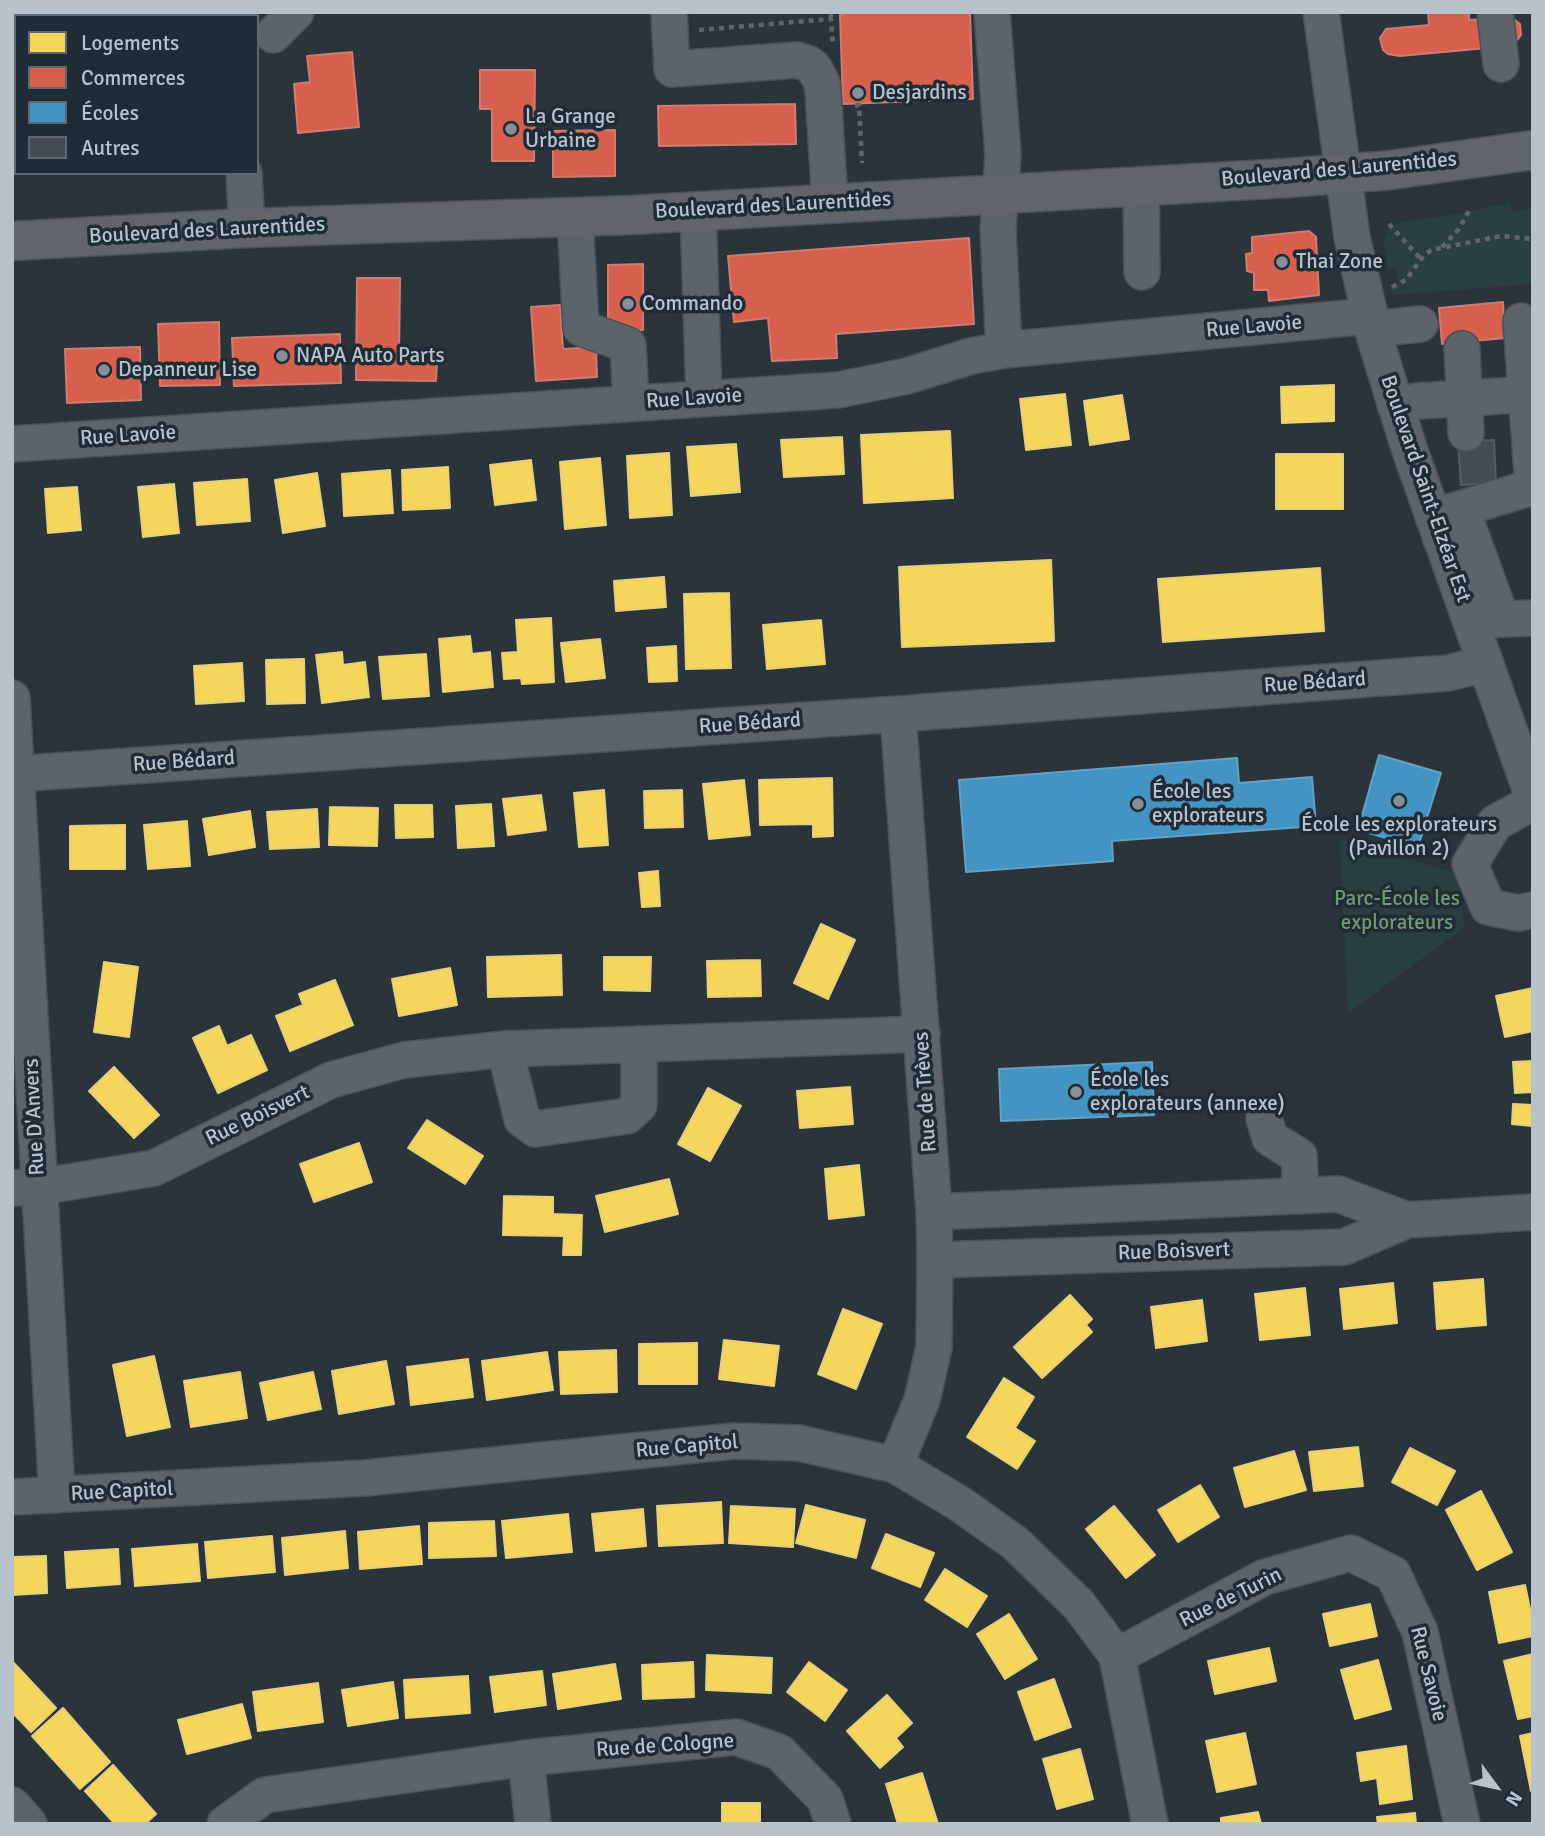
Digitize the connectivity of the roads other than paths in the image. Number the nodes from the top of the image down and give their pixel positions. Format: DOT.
graph roads {
  1 [pos="669,12"];
  2 [pos="992,12"];
  3 [pos="1321,12"];
  4 [pos="1495,12"];
  5 [pos="1501,64"];
  6 [pos="1533,150"];
  7 [pos="1345,174"];
  8 [pos="244,175"];
  9 [pos="1141,186"];
  10 [pos="1000,193"];
  11 [pos="830,203"];
  12 [pos="698,211"];
  13 [pos="575,217"];
  14 [pos="247,228"];
  15 [pos="12,241"];
  16 [pos="1142,272"];
  17 [pos="1377,311"];
  18 [pos="1521,321"];
  19 [pos="1420,324"];
  20 [pos="1462,349"];
  21 [pos="1003,350"];
  22 [pos="1529,394"];
  23 [pos="704,398"];
  24 [pos="1465,398"];
  25 [pos="631,403"];
  26 [pos="1395,405"];
  27 [pos="1466,433"];
  28 [pos="12,443"];
  29 [pos="1451,522"];
  30 [pos="1501,618"];
  31 [pos="1485,664"];
  32 [pos="12,698"];
  33 [pos="898,714"];
  34 [pos="14,774"];
  35 [pos="1533,799"];
  36 [pos="1533,910"];
  37 [pos="922,1034"];
  38 [pos="639,1044"];
  39 [pos="505,1049"];
  40 [pos="1264,1118"];
  41 [pos="26,1187"];
  42 [pos="1301,1196"];
  43 [pos="934,1212"];
  44 [pos="1533,1212"];
  45 [pos="1407,1220"];
  46 [pos="935,1260"];
  47 [pos="895,1465"];
  48 [pos="57,1495"];
  49 [pos="12,1497"];
  50 [pos="1351,1553"];
  51 [pos="1117,1656"];
  52 [pos="526,1758"];
  53 [pos="12,1805"];
  54 [pos="829,1811"];
  55 [pos="29,1824"];
  56 [pos="225,1824"];
  57 [pos="533,1824"];
  58 [pos="1150,1824"];
  59 [pos="1462,1824"];
  1 -- 11 [label="street"];
  2 -- 10 [label="street"];
  3 -- 7 [label="street, Boulevard Saint-Elzéar Est"];
  4 -- 5 [label="street"];
  6 -- 7 [label="main road, Boulevard des Laurentides"];
  7 -- 9 [label="main road, Boulevard des Laurentides"];
  7 -- 17 [label="street, Boulevard Saint-Elzéar Est"];
  8 -- 14 [label="street"];
  9 -- 10 [label="main road, Boulevard des Laurentides"];
  9 -- 16 [label="street"];
  10 -- 11 [label="main road, Boulevard des Laurentides"];
  10 -- 21 [label="street"];
  11 -- 12 [label="main road, Boulevard des Laurentides"];
  12 -- 13 [label="main road, Boulevard des Laurentides"];
  12 -- 23 [label="street"];
  13 -- 14 [label="main road, Boulevard des Laurentides"];
  13 -- 25 [label="street"];
  14 -- 15 [label="main road, Boulevard des Laurentides"];
  17 -- 19 [label="street, Rue Lavoie"];
  17 -- 21 [label="street, Rue Lavoie"];
  17 -- 26 [label="street, Boulevard Saint-Elzéar Est"];
  18 -- 22 [label="street"];
  20 -- 24 [label="street"];
  21 -- 23 [label="street, Rue Lavoie"];
  22 -- 24 [label="street"];
  22 -- 29 [label="street"];
  23 -- 25 [label="street, Rue Lavoie"];
  24 -- 26 [label="street"];
  24 -- 27 [label="street"];
  25 -- 28 [label="street, Rue Lavoie"];
  26 -- 29 [label="street, Boulevard Saint-Elzéar Est"];
  29 -- 30 [label="street, Boulevard Saint-Elzéar Est"];
  30 -- 31 [label="street, Boulevard Saint-Elzéar Est"];
  31 -- 33 [label="street, Rue Bédard"];
  31 -- 35 [label="street, Boulevard Saint-Elzéar Est"];
  32 -- 34 [label="street, Rue D'Anvers"];
  33 -- 34 [label="street, Rue Bédard"];
  33 -- 37 [label="street, Rue de Trèves"];
  34 -- 41 [label="street, Rue D'Anvers"];
  35 -- 36 [label="street"];
  37 -- 38 [label="street, Rue Boisvert"];
  37 -- 43 [label="street, Rue de Trèves"];
  38 -- 39 [label="street, Rue Boisvert"];
  38 -- 39 [label="street"];
  39 -- 41 [label="street, Rue Boisvert"];
  40 -- 42 [label="street"];
  41 -- 48 [label="street, Rue D'Anvers"];
  42 -- 43 [label="street, Rue Boisvert"];
  42 -- 45 [label="street, Rue Boisvert"];
  43 -- 46 [label="street, Rue de Trèves"];
  44 -- 45 [label="street, Rue Boisvert"];
  45 -- 46 [label="street, Rue Boisvert"];
  46 -- 47 [label="street, Rue de Trèves"];
  47 -- 48 [label="street, Rue Capitol"];
  47 -- 51 [label="street, Rue Capitol"];
  48 -- 49 [label="street, Rue Capitol"];
  50 -- 51 [label="street, Rue de Turin"];
  50 -- 59 [label="street, Rue Savoie"];
  51 -- 58 [label="street, Rue Capitol"];
  52 -- 54 [label="street, Rue de Cologne"];
  52 -- 56 [label="street, Rue de Cologne"];
  52 -- 57 [label="street"];
  53 -- 55 [label="street"];
}
